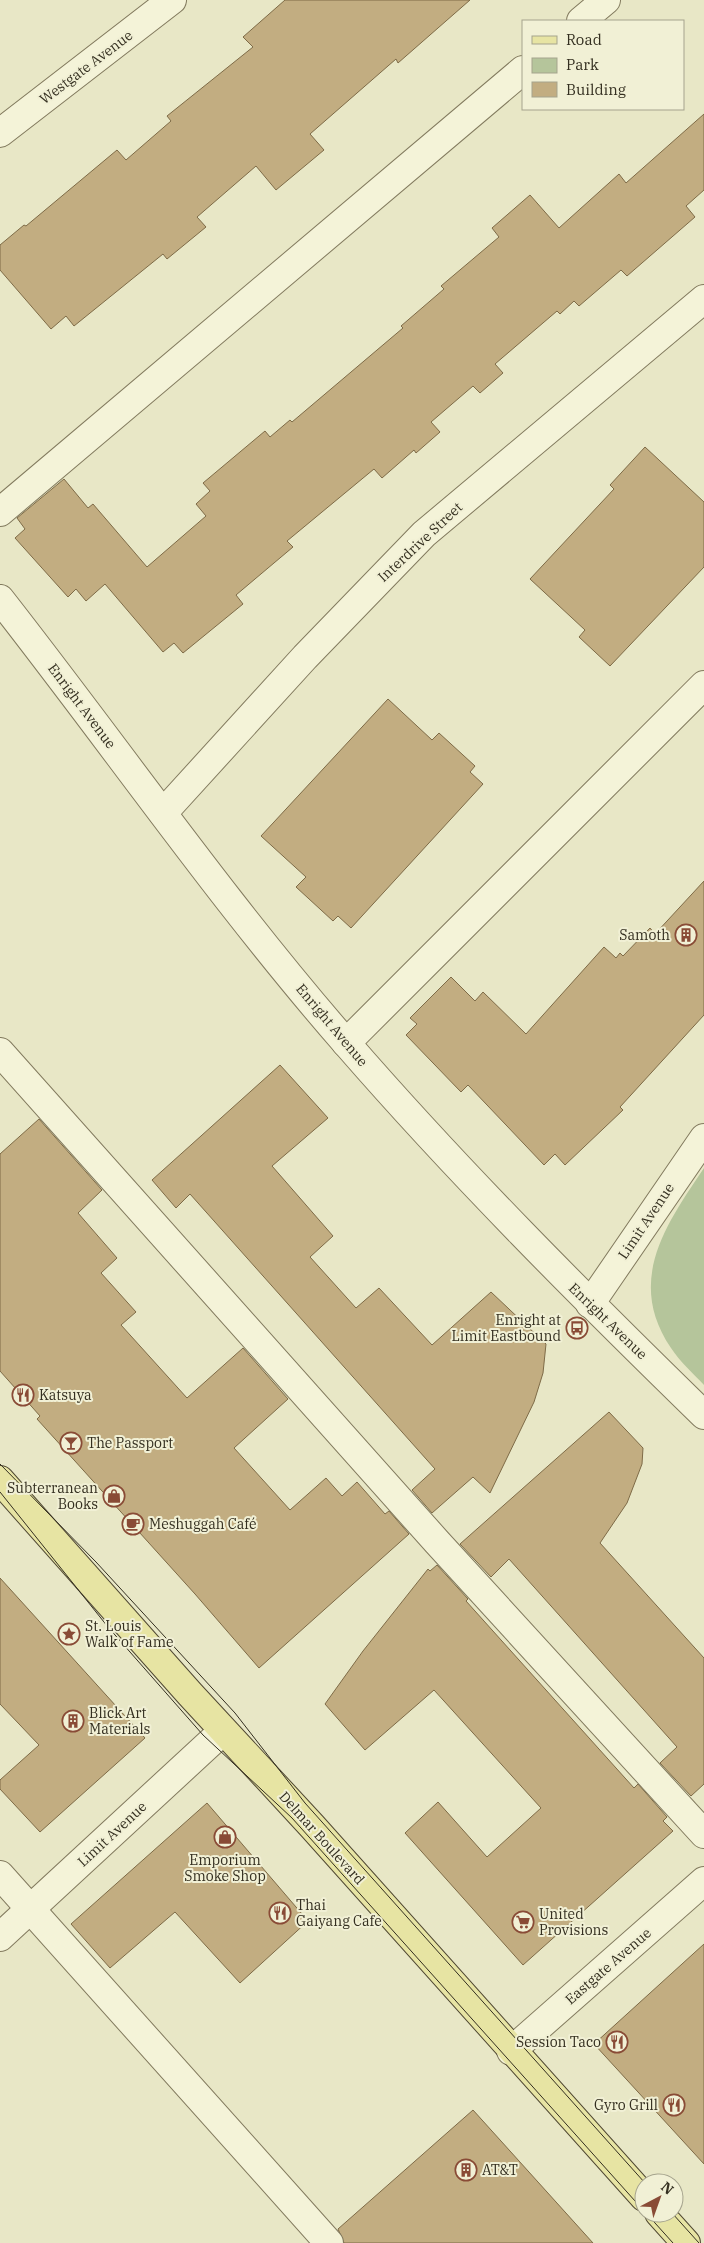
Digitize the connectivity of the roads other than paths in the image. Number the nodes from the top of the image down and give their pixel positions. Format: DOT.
graph roads {
  1 [pos="172,0"];
  2 [pos="606,0"];
  3 [pos="581,20"];
  4 [pos="522,71"];
  5 [pos="0,132"];
  6 [pos="704,299"];
  7 [pos="0,512"];
  8 [pos="0,599"];
  9 [pos="704,685"];
  10 [pos="163,813"];
  11 [pos="346,1043"];
  12 [pos="0,1052"];
  13 [pos="702,1144"];
  14 [pos="590,1304"];
  15 [pos="704,1415"];
  16 [pos="0,1480"];
  17 [pos="223,1731"];
  18 [pos="704,1834"];
  19 [pos="0,1875"];
  20 [pos="704,1881"];
  21 [pos="30,1909"];
  22 [pos="0,1937"];
  23 [pos="512,2051"];
  24 [pos="634,2186"];
  25 [pos="668,2223"];
  26 [pos="328,2243"];
  27 [pos="686,2243"];
  1 -- 5 [label="street, Westgate Avenue"];
  2 -- 3 [label="street"];
  4 -- 7 [label="street"];
  6 -- 10 [label="street, Interdrive Street"];
  8 -- 10 [label="street, Enright Avenue"];
  9 -- 11 [label="street"];
  10 -- 11 [label="street, Enright Avenue"];
  11 -- 14 [label="street, Enright Avenue"];
  12 -- 18 [label="street"];
  13 -- 14 [label="street, Limit Avenue"];
  14 -- 15 [label="street, Enright Avenue"];
  16 -- 17 [label="main road, Delmar Boulevard"];
  17 -- 21 [label="street, Limit Avenue"];
  17 -- 23 [label="main road, Delmar Boulevard"];
  19 -- 21 [label="street"];
  20 -- 23 [label="street, Eastgate Avenue"];
  21 -- 22 [label="street, Limit Avenue"];
  21 -- 26 [label="street"];
  23 -- 24 [label="main road, Delmar Boulevard"];
  25 -- 27 [label="main road"];
}
